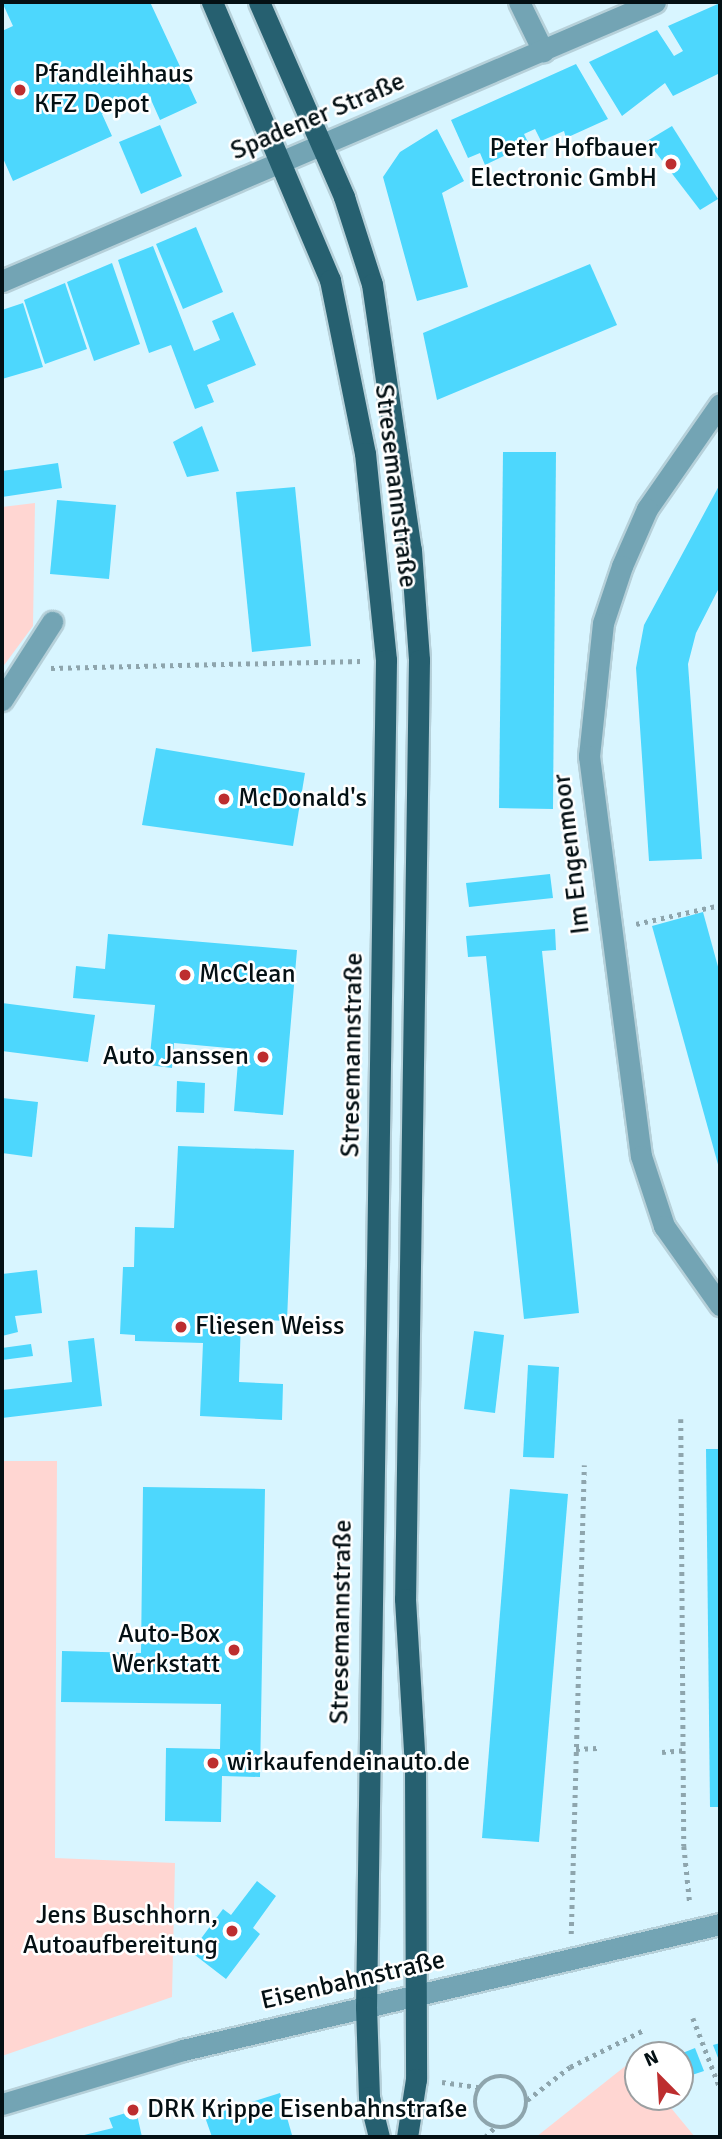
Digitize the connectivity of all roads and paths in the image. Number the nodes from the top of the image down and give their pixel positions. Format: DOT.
graph roads {
  1 [pos="212,2"];
  2 [pos="259,2"];
  3 [pos="519,2"];
  4 [pos="655,2"];
  5 [pos="543,51"];
  6 [pos="323,146"];
  7 [pos="285,162"];
  8 [pos="2,281"];
  9 [pos="720,404"];
  10 [pos="52,622"];
  11 [pos="386,660"];
  12 [pos="21,669"];
  13 [pos="2,700"];
  14 [pos="720,905"];
  15 [pos="608,930"];
  16 [pos="720,1305"];
  17 [pos="681,1419"];
  18 [pos="584,1465"];
  19 [pos="597,1748"];
  20 [pos="576,1749"];
  21 [pos="683,1750"];
  22 [pos="662,1752"];
  23 [pos="720,1924"];
  24 [pos="693,1931"];
  25 [pos="570,1959"];
  26 [pos="413,1996"];
  27 [pos="366,2007"];
  28 [pos="693,2018"];
  29 [pos="644,2030"];
  30 [pos="416,2079"];
  31 [pos="479,2087"];
  32 [pos="720,2088"];
  33 [pos="527,2099"];
  34 [pos="2,2104"];
  35 [pos="494,2128"];
  36 [pos="379,2137"];
  37 [pos="407,2137"];
  38 [pos="485,2137"];
  1 -- 7 [label="main road, Stresemannstraße"];
  2 -- 6 [label="main road, Stresemannstraße"];
  3 -- 5 [label="street"];
  4 -- 5 [label="street, Spadener Straße"];
  5 -- 6 [label="street, Spadener Straße"];
  6 -- 7 [label="street, Spadener Straße"];
  6 -- 26 [label="main road, Stresemannstraße"];
  7 -- 8 [label="street, Spadener Straße"];
  7 -- 11 [label="main road, Stresemannstraße"];
  9 -- 15 [label="street, Im Engenmoor"];
  10 -- 12 [label="street"];
  11 -- 12 [label="path"];
  11 -- 27 [label="main road, Stresemannstraße"];
  12 -- 13 [label="street"];
  14 -- 15 [label="path"];
  15 -- 16 [label="street, Im Engenmoor"];
  17 -- 21 [label="path"];
  18 -- 20 [label="path"];
  19 -- 20 [label="path"];
  20 -- 25 [label="path"];
  21 -- 22 [label="path"];
  21 -- 24 [label="path"];
  23 -- 24 [label="street, Eisenbahnstraße"];
  24 -- 25 [label="street, Eisenbahnstraße"];
  25 -- 26 [label="street, Eisenbahnstraße"];
  26 -- 27 [label="street, Eisenbahnstraße"];
  26 -- 30 [label="main road, Stresemannstraße"];
  27 -- 34 [label="street, Eisenbahnstraße"];
  27 -- 36 [label="main road, Stresemannstraße"];
  28 -- 32 [label="path"];
  29 -- 33 [label="path"];
  30 -- 31 [label="path"];
  30 -- 37 [label="main road, Stresemannstraße"];
  31 -- 33 [label="path"];
  31 -- 35 [label="path"];
  33 -- 35 [label="path"];
  35 -- 38 [label="path"];
}
